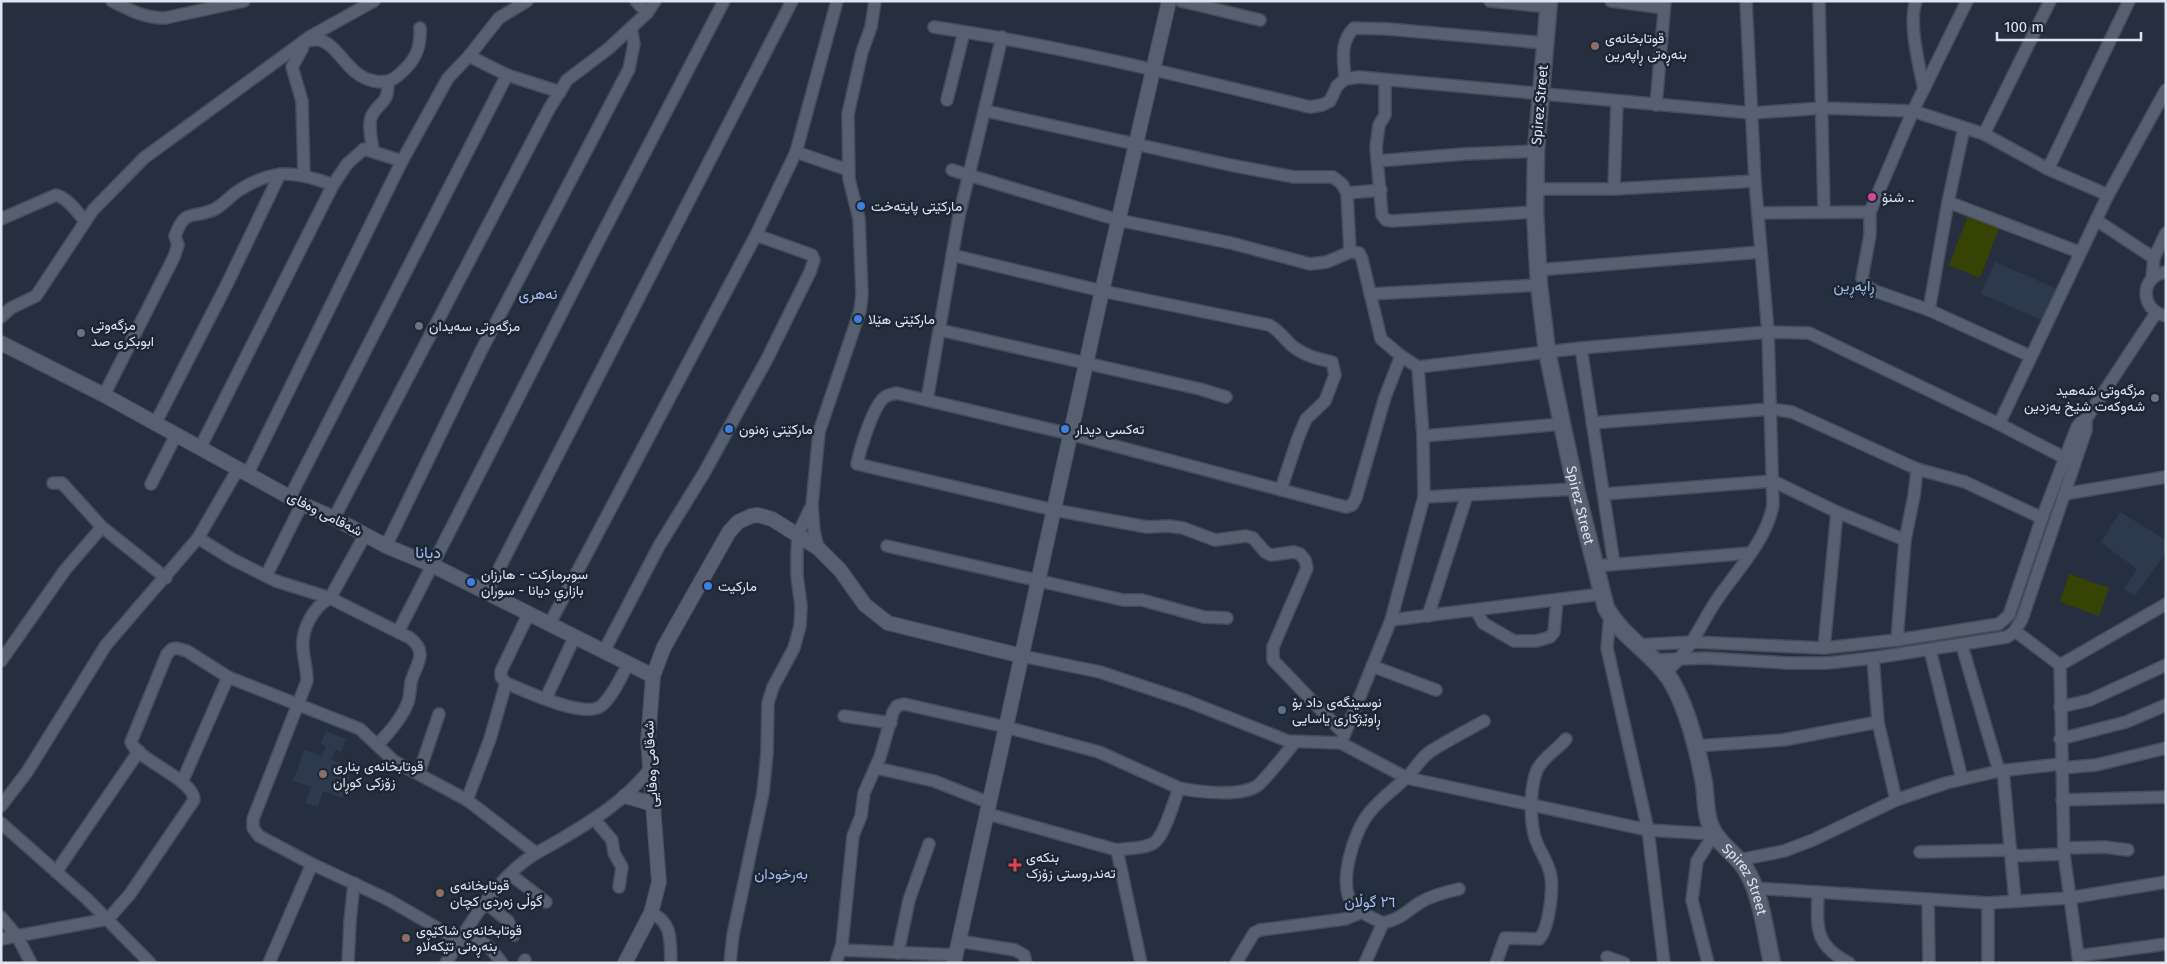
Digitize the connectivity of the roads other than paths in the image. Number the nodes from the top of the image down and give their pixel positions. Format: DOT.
graph roads {
  1 [pos="112,1"];
  2 [pos="244,1"];
  3 [pos="527,1"];
  4 [pos="636,1"];
  5 [pos="655,1"];
  6 [pos="724,1"];
  7 [pos="792,1"];
  8 [pos="836,1"];
  9 [pos="875,1"];
  10 [pos="1168,1"];
  11 [pos="1181,1"];
  12 [pos="1490,1"];
  13 [pos="1611,1"];
  14 [pos="1746,1"];
  15 [pos="1819,1"];
  16 [pos="1916,1"];
  17 [pos="1967,1"];
  18 [pos="2050,1"];
  19 [pos="2129,1"];
  20 [pos="366,3"];
  21 [pos="1549,4"];
  22 [pos="1665,4"];
  23 [pos="647,13"];
  24 [pos="1260,20"];
  25 [pos="934,27"];
  26 [pos="420,28"];
  27 [pos="631,28"];
  28 [pos="964,32"];
  29 [pos="1002,37"];
  30 [pos="304,41"];
  31 [pos="1545,43"];
  32 [pos="469,56"];
  33 [pos="1153,70"];
  34 [pos="507,75"];
  35 [pos="1345,79"];
  36 [pos="1385,80"];
  37 [pos="388,81"];
  38 [pos="1924,89"];
  39 [pos="2166,90"];
  40 [pos="560,92"];
  41 [pos="1541,94"];
  42 [pos="947,100"];
  43 [pos="1616,101"];
  44 [pos="1656,105"];
  45 [pos="1822,108"];
  46 [pos="986,111"];
  47 [pos="1913,112"];
  48 [pos="1752,113"];
  49 [pos="1964,128"];
  50 [pos="1984,134"];
  51 [pos="1136,144"];
  52 [pos="373,151"];
  53 [pos="1536,151"];
  54 [pos="796,152"];
  55 [pos="402,161"];
  56 [pos="1377,161"];
  57 [pos="2048,169"];
  58 [pos="848,170"];
  59 [pos="952,170"];
  60 [pos="280,174"];
  61 [pos="304,175"];
  62 [pos="970,175"];
  63 [pos="1755,181"];
  64 [pos="333,185"];
  65 [pos="1614,188"];
  66 [pos="1535,189"];
  67 [pos="1381,190"];
  68 [pos="1347,193"];
  69 [pos="2108,194"];
  70 [pos="1948,202"];
  71 [pos="1824,211"];
  72 [pos="1535,212"];
  73 [pos="1870,212"];
  74 [pos="1758,213"];
  75 [pos="1,218"];
  76 [pos="1118,220"];
  77 [pos="2096,220"];
  78 [pos="86,221"];
  79 [pos="2166,233"];
  80 [pos="756,235"];
  81 [pos="1350,252"];
  82 [pos="1761,252"];
  83 [pos="2079,252"];
  84 [pos="952,255"];
  85 [pos="2154,258"];
  86 [pos="2166,272"];
  87 [pos="1538,278"];
  88 [pos="2152,278"];
  89 [pos="1102,291"];
  90 [pos="1370,294"];
  91 [pos="1930,310"];
  92 [pos="2161,314"];
  93 [pos="1,317"];
  94 [pos="940,330"];
  95 [pos="1768,332"];
  96 [pos="1,343"];
  97 [pos="1581,348"];
  98 [pos="1547,351"];
  99 [pos="1401,356"];
  100 [pos="2030,356"];
  101 [pos="1086,363"];
  102 [pos="1418,367"];
  103 [pos="104,395"];
  104 [pos="1226,397"];
  105 [pos="927,400"];
  106 [pos="1771,409"];
  107 [pos="2086,420"];
  108 [pos="1592,423"];
  109 [pos="155,424"];
  110 [pos="1562,424"];
  111 [pos="1999,424"];
  112 [pos="1070,434"];
  113 [pos="176,435"];
  114 [pos="1423,436"];
  115 [pos="200,448"];
  116 [pos="2065,458"];
  117 [pos="1917,469"];
  118 [pos="243,471"];
  119 [pos="2166,477"];
  120 [pos="1772,482"];
  121 [pos="53,483"];
  122 [pos="151,484"];
  123 [pos="1282,489"];
  124 [pos="1576,489"];
  125 [pos="1604,494"];
  126 [pos="2064,494"];
  127 [pos="1467,495"];
  128 [pos="1424,497"];
  129 [pos="296,501"];
  130 [pos="812,505"];
  131 [pos="1054,510"];
  132 [pos="1837,512"];
  133 [pos="334,518"];
  134 [pos="2042,518"];
  135 [pos="102,527"];
  136 [pos="798,534"];
  137 [pos="365,535"];
  138 [pos="198,538"];
  139 [pos="1905,540"];
  140 [pos="386,546"];
  141 [pos="888,546"];
  142 [pos="818,548"];
  143 [pos="1750,553"];
  144 [pos="1614,564"];
  145 [pos="432,565"];
  146 [pos="1595,566"];
  147 [pos="266,576"];
  148 [pos="166,578"];
  149 [pos="1038,581"];
  150 [pos="487,592"];
  151 [pos="1602,594"];
  152 [pos="330,598"];
  153 [pos="1557,600"];
  154 [pos="2166,604"];
  155 [pos="1476,610"];
  156 [pos="529,613"];
  157 [pos="1610,615"];
  158 [pos="1428,616"];
  159 [pos="1227,618"];
  160 [pos="1391,620"];
  161 [pos="550,622"];
  162 [pos="2015,631"];
  163 [pos="398,632"];
  164 [pos="575,636"];
  165 [pos="1897,640"];
  166 [pos="1694,642"];
  167 [pos="1636,645"];
  168 [pos="1962,646"];
  169 [pos="1824,648"];
  170 [pos="1930,650"];
  171 [pos="604,651"];
  172 [pos="1022,656"];
  173 [pos="1873,658"];
  174 [pos="1682,659"];
  175 [pos="1653,660"];
  176 [pos="1,661"];
  177 [pos="628,664"];
  178 [pos="2060,665"];
  179 [pos="2166,665"];
  180 [pos="1372,666"];
  181 [pos="1666,673"];
  182 [pos="653,676"];
  183 [pos="228,677"];
  184 [pos="506,683"];
  185 [pos="1436,690"];
  186 [pos="546,698"];
  187 [pos="297,705"];
  188 [pos="2166,705"];
  189 [pos="2060,707"];
  190 [pos="439,714"];
  191 [pos="844,716"];
  192 [pos="1484,721"];
  193 [pos="1878,722"];
  194 [pos="891,723"];
  195 [pos="1006,728"];
  196 [pos="2060,738"];
  197 [pos="1342,739"];
  198 [pos="1566,739"];
  199 [pos="1295,742"];
  200 [pos="377,745"];
  201 [pos="1695,746"];
  202 [pos="2166,748"];
  203 [pos="139,751"];
  204 [pos="2061,766"];
  205 [pos="876,768"];
  206 [pos="650,769"];
  207 [pos="2001,770"];
  208 [pos="419,774"];
  209 [pos="1407,778"];
  210 [pos="1962,779"];
  211 [pos="182,782"];
  212 [pos="1179,788"];
  213 [pos="625,796"];
  214 [pos="2166,797"];
  215 [pos="467,800"];
  216 [pos="1896,800"];
  217 [pos="2062,800"];
  218 [pos="653,804"];
  219 [pos="1532,804"];
  220 [pos="1,806"];
  221 [pos="989,808"];
  222 [pos="594,819"];
  223 [pos="1,823"];
  224 [pos="1648,830"];
  225 [pos="1714,834"];
  226 [pos="929,844"];
  227 [pos="1117,850"];
  228 [pos="2128,850"];
  229 [pos="2064,851"];
  230 [pos="1920,852"];
  231 [pos="536,853"];
  232 [pos="2011,853"];
  233 [pos="1739,860"];
  234 [pos="312,864"];
  235 [pos="56,872"];
  236 [pos="510,874"];
  237 [pos="2166,882"];
  238 [pos="354,883"];
  239 [pos="619,887"];
  240 [pos="1754,888"];
  241 [pos="1458,889"];
  242 [pos="1818,892"];
  243 [pos="2069,898"];
  244 [pos="1928,899"];
  245 [pos="546,902"];
  246 [pos="2015,902"];
  247 [pos="486,903"];
  248 [pos="1988,903"];
  249 [pos="1362,912"];
  250 [pos="651,913"];
  251 [pos="1,917"];
  252 [pos="108,919"];
  253 [pos="1383,923"];
  254 [pos="467,930"];
  255 [pos="514,935"];
  256 [pos="17,936"];
  257 [pos="1,939"];
  258 [pos="460,941"];
  259 [pos="959,941"];
  260 [pos="2166,944"];
  261 [pos="841,950"];
  262 [pos="898,953"];
  263 [pos="875,957"];
  264 [pos="1607,958"];
  265 [pos="955,959"];
  266 [pos="2078,960"];
  267 [pos="31,963"];
  268 [pos="150,963"];
  269 [pos="269,963"];
  270 [pos="348,963"];
  271 [pos="446,963"];
  272 [pos="502,963"];
  273 [pos="625,963"];
  274 [pos="671,963"];
  275 [pos="730,963"];
  276 [pos="836,963"];
  277 [pos="1026,963"];
  278 [pos="1142,963"];
  279 [pos="1236,963"];
  280 [pos="1365,963"];
  281 [pos="1496,963"];
  282 [pos="1624,963"];
  283 [pos="1664,963"];
  284 [pos="1708,963"];
  285 [pos="1772,963"];
  286 [pos="1849,963"];
  287 [pos="1929,963"];
  288 [pos="1988,963"];
  1 -- 2 [label="street"];
  3 -- 32 [label="street"];
  4 -- 23 [label="street"];
  5 -- 23 [label="street"];
  6 -- 145 [label="street"];
  7 -- 150 [label="street"];
  8 -- 54 [label="street"];
  9 -- 58 [label="street"];
  10 -- 33 [label="street"];
  11 -- 24 [label="street"];
  12 -- 21 [label="street"];
  13 -- 22 [label="street"];
  14 -- 48 [label="street"];
  15 -- 45 [label="street"];
  16 -- 38 [label="street"];
  17 -- 38 [label="street"];
  18 -- 50 [label="street"];
  19 -- 57 [label="street"];
  20 -- 30 [label="street"];
  21 -- 31 [label="main road, Spirez Street"];
  22 -- 44 [label="street"];
  23 -- 27 [label="street"];
  25 -- 28 [label="street"];
  26 -- 37 [label="street"];
  27 -- 40 [label="street"];
  27 -- 140 [label="street"];
  28 -- 29 [label="street"];
  28 -- 42 [label="street"];
  29 -- 33 [label="street"];
  29 -- 46 [label="street"];
  30 -- 37 [label="street"];
  30 -- 61 [label="street"];
  30 -- 78 [label="street"];
  31 -- 35 [label="street"];
  31 -- 41 [label="main road, Spirez Street"];
  32 -- 34 [label="street"];
  32 -- 55 [label="street"];
  33 -- 35 [label="street"];
  33 -- 51 [label="street"];
  34 -- 40 [label="street"];
  34 -- 129 [label="street"];
  35 -- 36 [label="street"];
  36 -- 41 [label="street"];
  36 -- 56 [label="street"];
  37 -- 52 [label="street"];
  38 -- 47 [label="street"];
  39 -- 69 [label="street"];
  40 -- 133 [label="street"];
  41 -- 43 [label="street"];
  41 -- 53 [label="main road, Spirez Street"];
  43 -- 44 [label="street"];
  43 -- 65 [label="street"];
  44 -- 48 [label="street"];
  45 -- 47 [label="street"];
  45 -- 48 [label="street"];
  45 -- 71 [label="street"];
  46 -- 51 [label="street"];
  46 -- 62 [label="street"];
  47 -- 49 [label="street"];
  47 -- 73 [label="street"];
  48 -- 63 [label="street"];
  49 -- 50 [label="street"];
  49 -- 70 [label="street"];
  50 -- 57 [label="street"];
  51 -- 68 [label="street"];
  51 -- 76 [label="street"];
  52 -- 55 [label="street"];
  52 -- 64 [label="street"];
  53 -- 56 [label="street"];
  53 -- 66 [label="main road, Spirez Street"];
  54 -- 58 [label="street"];
  54 -- 80 [label="street"];
  55 -- 118 [label="street"];
  56 -- 67 [label="street"];
  57 -- 69 [label="street"];
  58 -- 130 [label="street"];
  59 -- 62 [label="street"];
  60 -- 61 [label="street"];
  60 -- 103 [label="street"];
  60 -- 109 [label="street"];
  61 -- 64 [label="street"];
  62 -- 76 [label="street"];
  62 -- 84 [label="street"];
  63 -- 65 [label="street"];
  63 -- 74 [label="street"];
  64 -- 115 [label="street"];
  65 -- 66 [label="street"];
  66 -- 72 [label="main road, Spirez Street"];
  67 -- 68 [label="street"];
  67 -- 72 [label="street"];
  68 -- 81 [label="street"];
  69 -- 77 [label="street"];
  70 -- 83 [label="street"];
  70 -- 91 [label="street"];
  71 -- 73 [label="street"];
  71 -- 74 [label="street"];
  72 -- 87 [label="main road, Spirez Street"];
  73 -- 91 [label="street"];
  74 -- 82 [label="street"];
  75 -- 78 [label="street"];
  76 -- 81 [label="street"];
  76 -- 89 [label="street"];
  77 -- 83 [label="street"];
  77 -- 85 [label="street"];
  78 -- 93 [label="street"];
  79 -- 85 [label="street"];
  80 -- 161 [label="street"];
  80 -- 171 [label="street"];
  81 -- 90 [label="street"];
  82 -- 87 [label="street"];
  82 -- 95 [label="street"];
  83 -- 100 [label="street"];
  84 -- 89 [label="street"];
  84 -- 94 [label="street"];
  85 -- 88 [label="street"];
  86 -- 88 [label="street"];
  87 -- 90 [label="street"];
  87 -- 98 [label="main road, Spirez Street"];
  88 -- 92 [label="street"];
  89 -- 101 [label="street"];
  89 -- 123 [label="street"];
  90 -- 99 [label="street"];
  91 -- 100 [label="street"];
  92 -- 107 [label="street"];
  94 -- 101 [label="street"];
  94 -- 105 [label="street"];
  95 -- 97 [label="street"];
  95 -- 106 [label="street"];
  95 -- 111 [label="street"];
  96 -- 103 [label="street, شەقامی وەفای"];
  97 -- 98 [label="street"];
  97 -- 108 [label="street"];
  98 -- 102 [label="street"];
  98 -- 110 [label="main road, Spirez Street"];
  99 -- 102 [label="street"];
  99 -- 123 [label="street"];
  100 -- 111 [label="street"];
  101 -- 104 [label="street"];
  101 -- 112 [label="street"];
  102 -- 114 [label="street"];
  103 -- 109 [label="street, شەقامی وەفای"];
  105 -- 112 [label="street"];
  105 -- 131 [label="street"];
  106 -- 108 [label="street"];
  106 -- 117 [label="street"];
  106 -- 120 [label="street"];
  107 -- 116 [label="street"];
  107 -- 126 [label="street"];
  108 -- 125 [label="street"];
  109 -- 113 [label="street, شەقامی وەفای"];
  110 -- 114 [label="street"];
  110 -- 124 [label="main road, Spirez Street"];
  111 -- 116 [label="street"];
  112 -- 123 [label="street"];
  112 -- 131 [label="street"];
  113 -- 115 [label="street, شەقامی وەفای"];
  113 -- 122 [label="street"];
  114 -- 128 [label="street"];
  115 -- 118 [label="street, شەقامی وەفای"];
  116 -- 134 [label="street"];
  117 -- 134 [label="street"];
  117 -- 139 [label="street"];
  118 -- 129 [label="street, شەقامی وەفای"];
  118 -- 138 [label="street"];
  119 -- 126 [label="street"];
  120 -- 125 [label="street"];
  120 -- 132 [label="street"];
  120 -- 143 [label="street"];
  121 -- 135 [label="street"];
  124 -- 127 [label="street"];
  124 -- 146 [label="main road, Spirez Street"];
  125 -- 144 [label="street"];
  126 -- 162 [label="street"];
  127 -- 128 [label="street"];
  127 -- 158 [label="street"];
  128 -- 160 [label="street"];
  129 -- 133 [label="street, شەقامی وەفای"];
  129 -- 147 [label="street"];
  130 -- 136 [label="street"];
  130 -- 142 [label="street"];
  131 -- 149 [label="street"];
  131 -- 197 [label="street"];
  132 -- 139 [label="street"];
  132 -- 169 [label="street"];
  133 -- 137 [label="street, شەقامی وەفای"];
  134 -- 165 [label="street"];
  135 -- 148 [label="street"];
  135 -- 176 [label="street"];
  136 -- 142 [label="street, شەقامی وەفایی"];
  136 -- 182 [label="street, شەقامی وەفایی"];
  136 -- 275 [label="street"];
  137 -- 140 [label="street, شەقامی وەفای"];
  137 -- 152 [label="street"];
  138 -- 147 [label="street"];
  138 -- 148 [label="street"];
  139 -- 165 [label="street"];
  140 -- 145 [label="street, شەقامی وەفای"];
  141 -- 149 [label="street"];
  142 -- 172 [label="street, شەقامی وەفایی"];
  143 -- 144 [label="street"];
  143 -- 166 [label="street"];
  144 -- 146 [label="street"];
  145 -- 150 [label="street, شەقامی وەفای"];
  145 -- 163 [label="street"];
  146 -- 151 [label="main road, Spirez Street"];
  147 -- 152 [label="street"];
  148 -- 220 [label="street"];
  149 -- 159 [label="street"];
  149 -- 172 [label="street"];
  150 -- 156 [label="street, شەقامی وەفای"];
  151 -- 153 [label="street"];
  151 -- 157 [label="main road, Spirez Street"];
  152 -- 163 [label="street"];
  152 -- 187 [label="street"];
  153 -- 155 [label="street"];
  153 -- 155 [label="street"];
  154 -- 178 [label="street"];
  155 -- 158 [label="street"];
  156 -- 161 [label="street, شەقامی وەفای"];
  156 -- 184 [label="street"];
  157 -- 167 [label="main road, Spirez Street"];
  157 -- 224 [label="street"];
  158 -- 160 [label="street"];
  160 -- 180 [label="street"];
  161 -- 164 [label="street, شەقامی وەفای"];
  162 -- 168 [label="street"];
  162 -- 178 [label="street"];
  163 -- 200 [label="street"];
  164 -- 171 [label="street, شەقامی وەفای"];
  164 -- 186 [label="street"];
  165 -- 169 [label="street"];
  166 -- 167 [label="street"];
  166 -- 169 [label="street"];
  166 -- 174 [label="street"];
  167 -- 175 [label="main road, Spirez Street"];
  168 -- 170 [label="street"];
  168 -- 207 [label="street"];
  170 -- 173 [label="street"];
  170 -- 210 [label="street"];
  171 -- 177 [label="street, شەقامی وەفای"];
  172 -- 195 [label="street"];
  172 -- 199 [label="street"];
  173 -- 174 [label="street"];
  173 -- 193 [label="street"];
  174 -- 175 [label="street"];
  174 -- 181 [label="street"];
  175 -- 181 [label="main road, Spirez Street"];
  177 -- 182 [label="street, شەقامی وەفای"];
  177 -- 186 [label="street"];
  178 -- 189 [label="street"];
  179 -- 189 [label="street"];
  180 -- 185 [label="street"];
  180 -- 197 [label="street"];
  181 -- 201 [label="main road, Spirez Street"];
  182 -- 206 [label="street, شەقامی وەفایی"];
  183 -- 187 [label="street"];
  183 -- 203 [label="street"];
  183 -- 211 [label="street"];
  184 -- 186 [label="street"];
  184 -- 215 [label="street"];
  187 -- 200 [label="street"];
  187 -- 234 [label="street"];
  188 -- 196 [label="street"];
  189 -- 196 [label="street"];
  190 -- 208 [label="street"];
  191 -- 194 [label="street"];
  192 -- 209 [label="street"];
  193 -- 201 [label="street"];
  193 -- 216 [label="street"];
  194 -- 195 [label="street"];
  194 -- 205 [label="street"];
  195 -- 212 [label="street"];
  195 -- 221 [label="street"];
  196 -- 204 [label="street"];
  197 -- 199 [label="street"];
  197 -- 209 [label="street"];
  198 -- 219 [label="street"];
  199 -- 212 [label="street"];
  200 -- 208 [label="street"];
  201 -- 225 [label="main road, Spirez Street"];
  202 -- 204 [label="street"];
  203 -- 211 [label="street"];
  203 -- 235 [label="street"];
  204 -- 207 [label="street"];
  204 -- 217 [label="street"];
  205 -- 221 [label="street"];
  205 -- 261 [label="street"];
  206 -- 213 [label="street"];
  206 -- 218 [label="street, شەقامی وەفایی"];
  207 -- 210 [label="street"];
  207 -- 232 [label="street"];
  208 -- 215 [label="street"];
  209 -- 219 [label="street"];
  209 -- 249 [label="street"];
  210 -- 216 [label="street"];
  211 -- 252 [label="street"];
  212 -- 227 [label="street"];
  213 -- 218 [label="street"];
  213 -- 222 [label="street"];
  214 -- 217 [label="street"];
  215 -- 231 [label="street"];
  216 -- 233 [label="street"];
  217 -- 229 [label="street"];
  218 -- 250 [label="street, شەقامی وەفایی"];
  219 -- 224 [label="street"];
  219 -- 281 [label="street"];
  221 -- 227 [label="street"];
  221 -- 259 [label="street"];
  222 -- 231 [label="street"];
  222 -- 239 [label="street"];
  223 -- 235 [label="street"];
  224 -- 225 [label="street"];
  224 -- 283 [label="street"];
  225 -- 233 [label="main road, Spirez Street"];
  225 -- 284 [label="street"];
  226 -- 262 [label="street"];
  227 -- 278 [label="street"];
  228 -- 229 [label="street"];
  229 -- 232 [label="street"];
  229 -- 243 [label="street"];
  230 -- 232 [label="street"];
  231 -- 236 [label="street"];
  232 -- 246 [label="street"];
  233 -- 240 [label="main road, Spirez Street"];
  234 -- 238 [label="street"];
  234 -- 269 [label="street"];
  235 -- 252 [label="street"];
  236 -- 245 [label="street"];
  236 -- 247 [label="street"];
  237 -- 243 [label="street"];
  238 -- 258 [label="street"];
  238 -- 270 [label="street"];
  240 -- 242 [label="street"];
  240 -- 285 [label="main road, Spirez Street"];
  241 -- 253 [label="street"];
  242 -- 244 [label="street"];
  242 -- 286 [label="street"];
  243 -- 246 [label="street"];
  243 -- 266 [label="street"];
  244 -- 248 [label="street"];
  244 -- 287 [label="street"];
  246 -- 248 [label="street"];
  247 -- 254 [label="street"];
  247 -- 255 [label="street"];
  248 -- 288 [label="street"];
  249 -- 253 [label="street"];
  249 -- 279 [label="street"];
  250 -- 273 [label="street, شەقامی وەفایی"];
  250 -- 274 [label="street"];
  251 -- 256 [label="street"];
  252 -- 256 [label="street"];
  252 -- 268 [label="street"];
  253 -- 280 [label="street"];
  254 -- 258 [label="street"];
  254 -- 272 [label="street"];
  256 -- 257 [label="street"];
  256 -- 267 [label="street"];
  258 -- 271 [label="street"];
  259 -- 265 [label="street"];
  259 -- 277 [label="street"];
  260 -- 266 [label="street"];
  261 -- 263 [label="street"];
  261 -- 276 [label="street"];
  262 -- 263 [label="street"];
  262 -- 265 [label="street"];
  264 -- 282 [label="street"];
}
